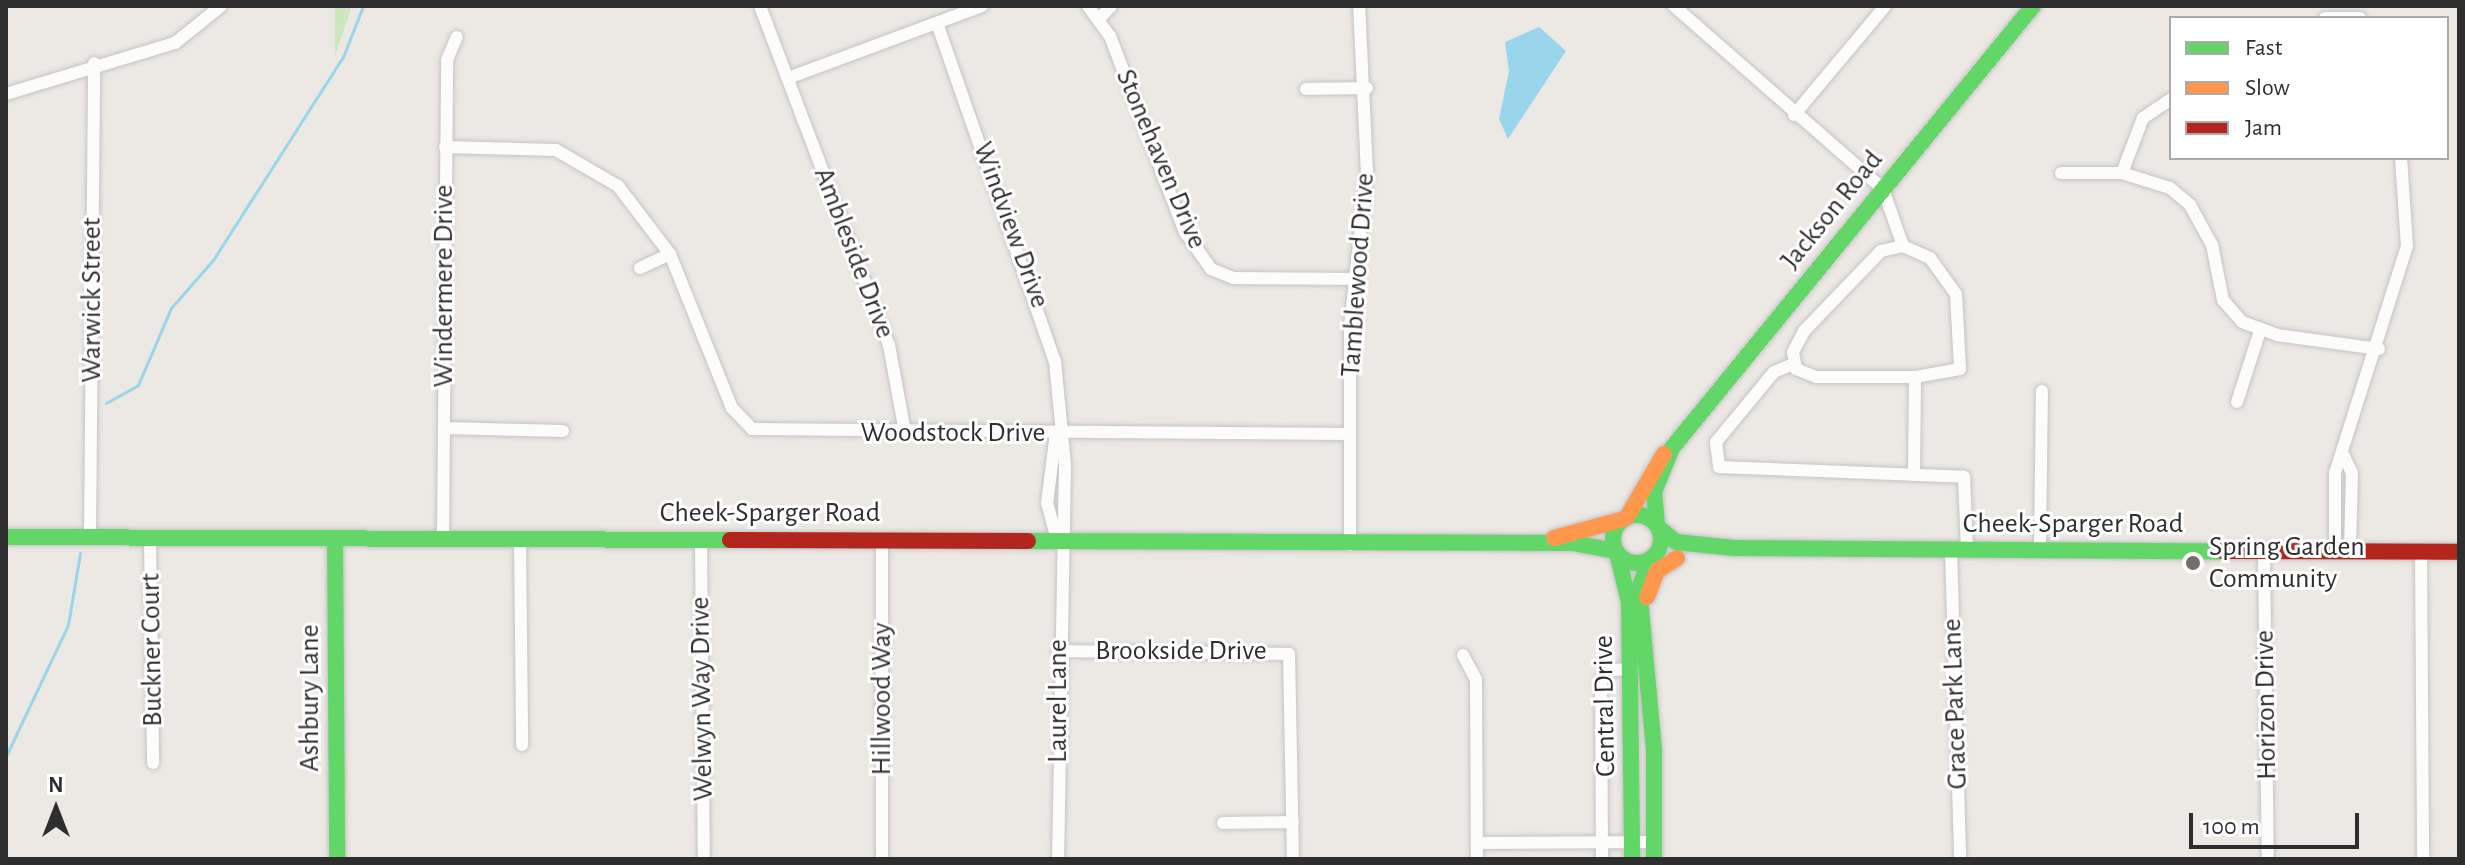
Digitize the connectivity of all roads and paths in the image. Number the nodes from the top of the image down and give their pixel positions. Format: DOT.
graph roads {
  1 [pos="221,6"];
  2 [pos="760,6"];
  3 [pos="982,6"];
  4 [pos="1088,6"];
  5 [pos="1111,6"];
  6 [pos="1359,6"];
  7 [pos="1674,6"];
  8 [pos="1885,6"];
  9 [pos="2033,6"];
  10 [pos="1100,18"];
  11 [pos="937,23"];
  12 [pos="457,37"];
  13 [pos="94,63"];
  14 [pos="788,78"];
  15 [pos="1367,88"];
  16 [pos="1306,89"];
  17 [pos="6,94"];
  18 [pos="2169,100"];
  19 [pos="1794,115"];
  20 [pos="445,147"];
  21 [pos="2401,160"];
  22 [pos="2061,173"];
  23 [pos="2122,173"];
  24 [pos="1883,189"];
  25 [pos="1903,246"];
  26 [pos="670,254"];
  27 [pos="640,268"];
  28 [pos="1354,279"];
  29 [pos="2260,331"];
  30 [pos="2379,349"];
  31 [pos="1793,364"];
  32 [pos="1915,377"];
  33 [pos="2042,391"];
  34 [pos="2237,402"];
  35 [pos="444,428"];
  36 [pos="563,431"];
  37 [pos="905,432"];
  38 [pos="1056,433"];
  39 [pos="1349,434"];
  40 [pos="1672,448"];
  41 [pos="1914,475"];
  42 [pos="1625,518"];
  43 [pos="1658,527"];
  44 [pos="6,537"];
  45 [pos="90,537"];
  46 [pos="443,537"];
  47 [pos="150,538"];
  48 [pos="335,538"];
  49 [pos="520,538"];
  50 [pos="701,539"];
  51 [pos="882,540"];
  52 [pos="1058,543"];
  53 [pos="1350,545"];
  54 [pos="1533,545"];
  55 [pos="1735,548"];
  56 [pos="1959,549"];
  57 [pos="2040,549"];
  58 [pos="2264,551"];
  59 [pos="2343,551"];
  60 [pos="1616,552"];
  61 [pos="2421,552"];
  62 [pos="2459,552"];
  63 [pos="1677,558"];
  64 [pos="1649,560"];
  65 [pos="1647,630"];
  66 [pos="1058,651"];
  67 [pos="1463,655"];
  68 [pos="1632,669"];
  69 [pos="522,745"];
  70 [pos="153,763"];
  71 [pos="1293,822"];
  72 [pos="1223,823"];
  73 [pos="1601,842"];
  74 [pos="1477,843"];
  75 [pos="1632,850"];
  76 [pos="1654,850"];
  77 [pos="337,859"];
  78 [pos="704,859"];
  79 [pos="882,859"];
  80 [pos="1058,859"];
  81 [pos="1293,859"];
  82 [pos="1477,859"];
  83 [pos="1602,859"];
  84 [pos="1960,859"];
  85 [pos="2268,859"];
  86 [pos="2423,859"];
  1 -- 13 [label="street"];
  2 -- 14 [label="street, Ambleside Drive"];
  3 -- 11 [label="street"];
  4 -- 10 [label="street, Stonehaven Drive"];
  5 -- 10 [label="street"];
  6 -- 15 [label="street, Tamblewood Drive"];
  7 -- 19 [label="street"];
  8 -- 19 [label="street"];
  9 -- 24 [label="main road, Jackson Road"];
  10 -- 28 [label="street, Stonehaven Drive"];
  11 -- 14 [label="street"];
  11 -- 38 [label="street, Windview Drive"];
  12 -- 20 [label="street, Windermere Drive"];
  13 -- 17 [label="street"];
  13 -- 45 [label="street, Warwick Street"];
  14 -- 37 [label="street, Ambleside Drive"];
  15 -- 16 [label="street"];
  15 -- 28 [label="street, Tamblewood Drive"];
  18 -- 23 [label="street"];
  19 -- 24 [label="street"];
  20 -- 26 [label="street, Woodstock Drive"];
  20 -- 35 [label="street, Windermere Drive"];
  21 -- 30 [label="street"];
  22 -- 23 [label="street"];
  23 -- 29 [label="street"];
  24 -- 25 [label="street"];
  24 -- 40 [label="main road, Jackson Road"];
  25 -- 31 [label="street"];
  25 -- 32 [label="street"];
  26 -- 27 [label="street"];
  26 -- 37 [label="street, Woodstock Drive"];
  28 -- 39 [label="street, Tamblewood Drive"];
  29 -- 30 [label="street"];
  29 -- 34 [label="street"];
  30 -- 59 [label="street"];
  31 -- 32 [label="street"];
  31 -- 41 [label="street"];
  32 -- 41 [label="street"];
  33 -- 57 [label="street"];
  35 -- 36 [label="street"];
  35 -- 46 [label="street, Windermere Drive"];
  37 -- 38 [label="street, Woodstock Drive"];
  38 -- 39 [label="street, Woodstock Drive"];
  38 -- 52 [label="street, Windview Drive"];
  39 -- 53 [label="street, Tamblewood Drive"];
  40 -- 42 [label="main road, Jackson Road"];
  40 -- 43 [label="main road, Jackson Road"];
  41 -- 56 [label="street, Grace Park Lane"];
  42 -- 43 [label="main road"];
  42 -- 54 [label="main road, Cheek-Sparger Road"];
  42 -- 60 [label="main road"];
  43 -- 55 [label="main road, Cheek-Sparger Road"];
  43 -- 64 [label="main road"];
  44 -- 45 [label="main road, Cheek-Sparger Road"];
  45 -- 47 [label="main road, Cheek-Sparger Road"];
  46 -- 48 [label="main road, Cheek-Sparger Road"];
  46 -- 49 [label="main road, Cheek-Sparger Road"];
  47 -- 48 [label="main road, Cheek-Sparger Road"];
  47 -- 70 [label="street, Buckner Court"];
  48 -- 77 [label="main road, Ashbury Lane"];
  49 -- 50 [label="main road, Cheek-Sparger Road"];
  49 -- 69 [label="street"];
  50 -- 51 [label="main road, Cheek-Sparger Road"];
  50 -- 78 [label="street, Welwyn Way Drive"];
  51 -- 52 [label="main road, Cheek-Sparger Road"];
  51 -- 79 [label="street, Hillwood Way"];
  52 -- 53 [label="main road, Cheek-Sparger Road"];
  52 -- 66 [label="street, Laurel Lane"];
  53 -- 54 [label="main road, Cheek-Sparger Road"];
  54 -- 60 [label="main road, Cheek-Sparger Road"];
  55 -- 56 [label="main road, Cheek-Sparger Road"];
  55 -- 63 [label="main road, Cheek-Sparger Road"];
  56 -- 57 [label="main road, Cheek-Sparger Road"];
  56 -- 84 [label="street, Grace Park Lane"];
  57 -- 58 [label="main road, Cheek-Sparger Road"];
  58 -- 59 [label="main road, Cheek-Sparger Road"];
  58 -- 85 [label="street, Horizon Drive"];
  59 -- 61 [label="main road, Cheek-Sparger Road"];
  60 -- 64 [label="main road"];
  60 -- 68 [label="main road, Central Drive"];
  61 -- 62 [label="main road, Cheek-Sparger Road"];
  61 -- 86 [label="street"];
  63 -- 64 [label="main road, Cheek-Sparger Road"];
  63 -- 65 [label="main road"];
  64 -- 65 [label="main road, Central Drive"];
  65 -- 76 [label="main road, Central Drive"];
  66 -- 71 [label="street, Brookside Drive"];
  66 -- 80 [label="street, Laurel Lane"];
  67 -- 74 [label="street"];
  68 -- 73 [label="street"];
  68 -- 75 [label="main road, Central Drive"];
  71 -- 72 [label="street"];
  71 -- 81 [label="street, Brookside Drive"];
  73 -- 74 [label="street"];
  73 -- 75 [label="street"];
  73 -- 83 [label="street"];
  74 -- 82 [label="street"];
  75 -- 76 [label="street"];
}
